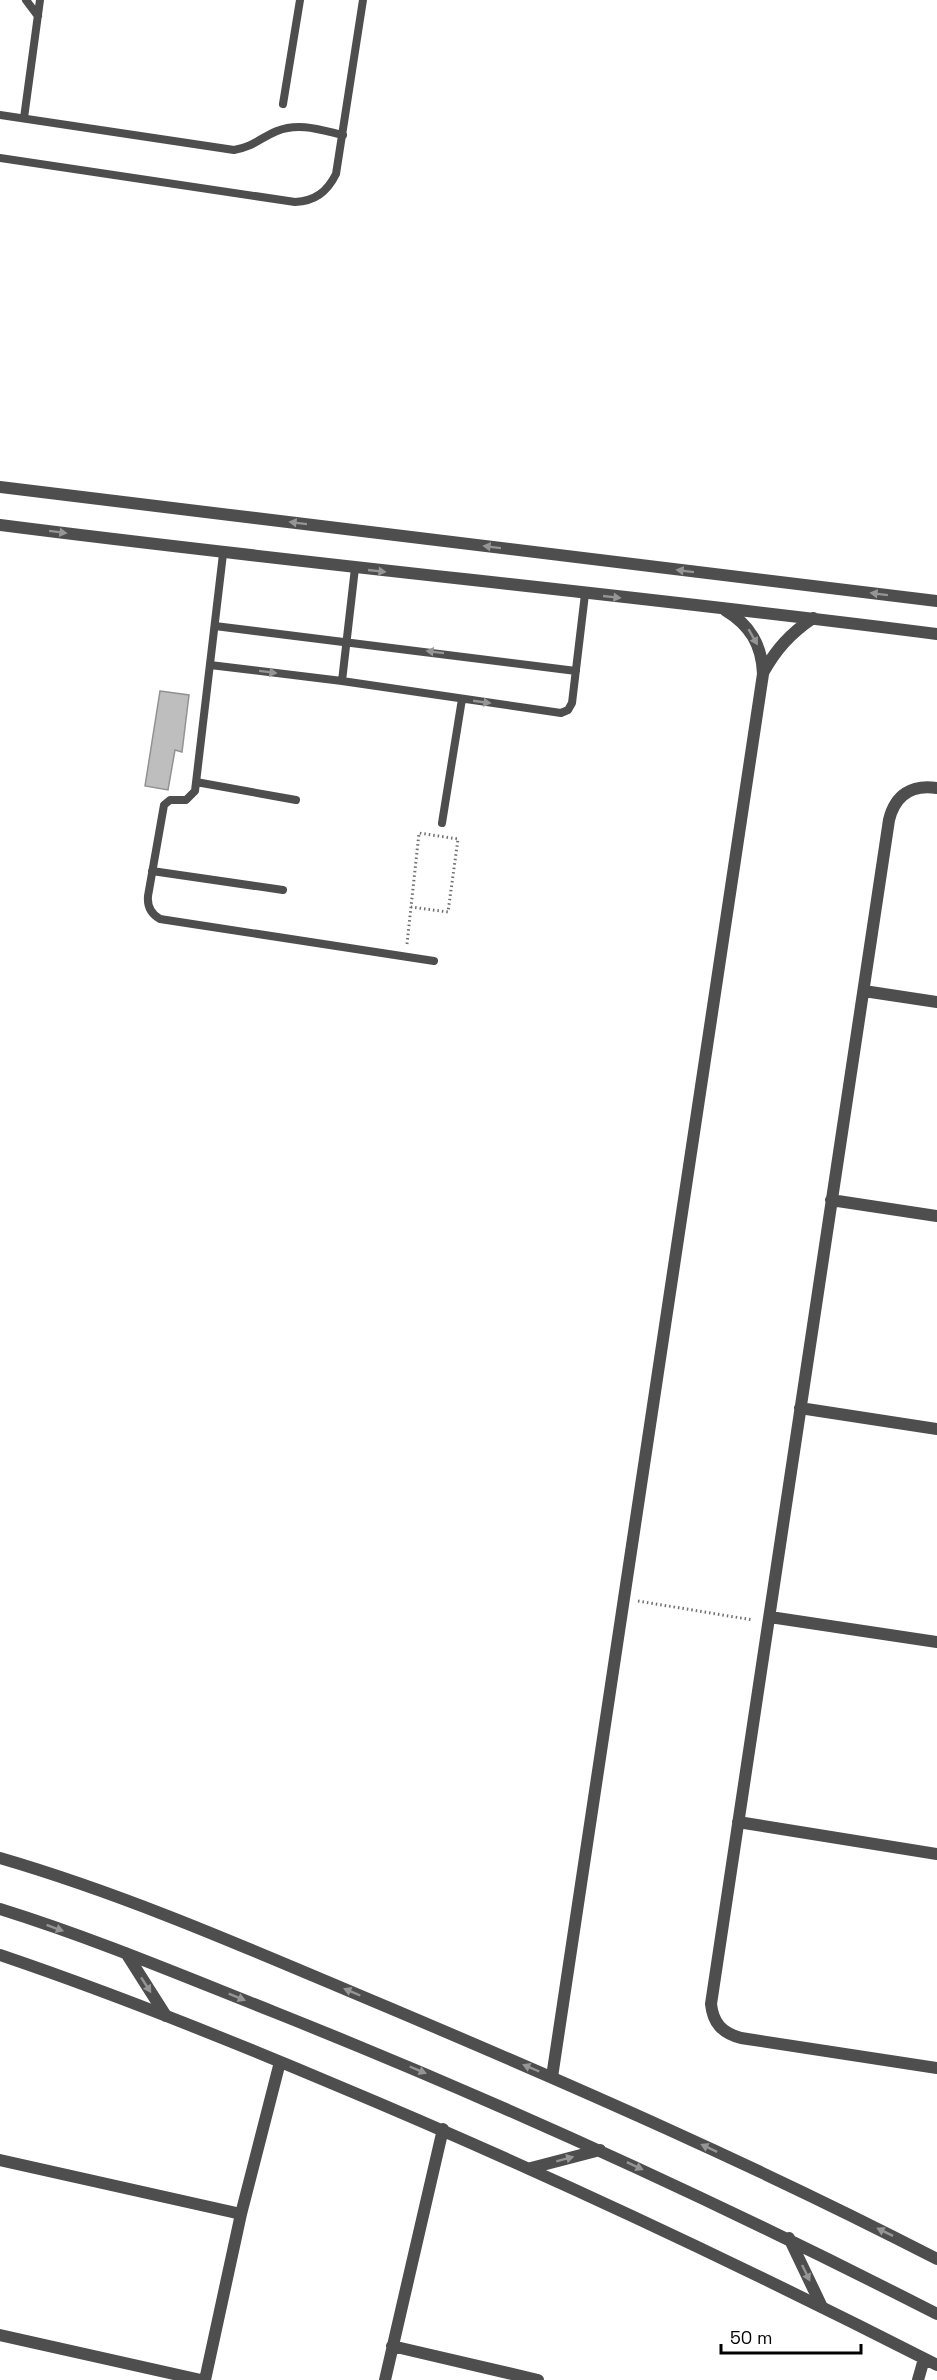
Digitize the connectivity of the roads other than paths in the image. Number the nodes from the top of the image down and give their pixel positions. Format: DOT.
graph roads {
  1 [pos="27,0"];
  2 [pos="40,0"];
  3 [pos="300,0"];
  4 [pos="363,0"];
  5 [pos="38,16"];
  6 [pos="283,104"];
  7 [pos="0,115"];
  8 [pos="24,118"];
  9 [pos="343,135"];
  10 [pos="0,158"];
  11 [pos="0,487"];
  12 [pos="0,525"];
  13 [pos="224,554"];
  14 [pos="355,568"];
  15 [pos="585,594"];
  16 [pos="937,601"];
  17 [pos="724,610"];
  18 [pos="813,618"];
  19 [pos="215,626"];
  20 [pos="937,634"];
  21 [pos="347,641"];
  22 [pos="210,665"];
  23 [pos="576,671"];
  24 [pos="763,674"];
  25 [pos="342,681"];
  26 [pos="462,699"];
  27 [pos="196,782"];
  28 [pos="937,788"];
  29 [pos="296,800"];
  30 [pos="442,823"];
  31 [pos="152,871"];
  32 [pos="283,890"];
  33 [pos="434,961"];
  34 [pos="864,991"];
  35 [pos="937,1002"];
  36 [pos="831,1200"];
  37 [pos="937,1216"];
  38 [pos="800,1408"];
  39 [pos="937,1429"];
  40 [pos="770,1620"];
  41 [pos="937,1642"];
  42 [pos="738,1822"];
  43 [pos="937,1854"];
  44 [pos="0,1858"];
  45 [pos="0,1909"];
  46 [pos="126,1953"];
  47 [pos="0,1955"];
  48 [pos="166,2016"];
  49 [pos="280,2062"];
  50 [pos="937,2068"];
  51 [pos="552,2077"];
  52 [pos="443,2130"];
  53 [pos="600,2150"];
  54 [pos="0,2160"];
  55 [pos="531,2168"];
  56 [pos="241,2214"];
  57 [pos="789,2238"];
  58 [pos="937,2259"];
  59 [pos="822,2307"];
  60 [pos="937,2314"];
  61 [pos="0,2335"];
  62 [pos="392,2346"];
  63 [pos="924,2359"];
  64 [pos="937,2366"];
  65 [pos="203,2380"];
  66 [pos="385,2380"];
  67 [pos="538,2380"];
  68 [pos="918,2380"];
  1 -- 5 [label="lane"];
  2 -- 5 [label="lane"];
  3 -- 6 [label="lane"];
  4 -- 9 [label="lane"];
  5 -- 8 [label="lane"];
  7 -- 8 [label="lane"];
  8 -- 9 [label="lane"];
  9 -- 10 [label="lane"];
  16 -- 11 [label="street, one-way"];
  12 -- 13 [label="street, one-way"];
  13 -- 14 [label="street"];
  13 -- 19 [label="lane"];
  14 -- 15 [label="street, one-way"];
  14 -- 21 [label="lane"];
  15 -- 17 [label="street, one-way"];
  15 -- 23 [label="lane"];
  17 -- 18 [label="street"];
  17 -- 24 [label="street, one-way"];
  18 -- 20 [label="street"];
  18 -- 24 [label="street"];
  19 -- 21 [label="lane"];
  19 -- 22 [label="lane"];
  23 -- 21 [label="lane, one-way"];
  21 -- 25 [label="lane"];
  22 -- 25 [label="lane, one-way"];
  22 -- 27 [label="lane"];
  26 -- 23 [label="lane, one-way"];
  24 -- 51 [label="street"];
  25 -- 26 [label="lane"];
  26 -- 30 [label="lane"];
  27 -- 29 [label="lane"];
  27 -- 31 [label="lane"];
  28 -- 34 [label="street"];
  31 -- 32 [label="lane"];
  31 -- 33 [label="lane"];
  34 -- 35 [label="street"];
  34 -- 36 [label="street"];
  36 -- 37 [label="street"];
  36 -- 38 [label="street"];
  38 -- 39 [label="street"];
  38 -- 40 [label="street"];
  40 -- 41 [label="street"];
  40 -- 42 [label="street"];
  42 -- 43 [label="street"];
  42 -- 50 [label="street"];
  51 -- 44 [label="street, one-way"];
  45 -- 46 [label="street, one-way"];
  46 -- 48 [label="street, one-way"];
  46 -- 53 [label="street, one-way"];
  47 -- 48 [label="street"];
  48 -- 49 [label="street"];
  49 -- 52 [label="street"];
  49 -- 56 [label="street"];
  58 -- 51 [label="street, one-way"];
  52 -- 55 [label="street"];
  52 -- 62 [label="street"];
  55 -- 53 [label="street, one-way"];
  53 -- 57 [label="street, one-way"];
  54 -- 56 [label="street"];
  55 -- 59 [label="street"];
  56 -- 65 [label="street"];
  57 -- 59 [label="street, one-way"];
  57 -- 60 [label="street"];
  59 -- 63 [label="street"];
  61 -- 65 [label="street"];
  62 -- 66 [label="street"];
  62 -- 67 [label="street"];
  63 -- 64 [label="street"];
  63 -- 68 [label="street"];
}
